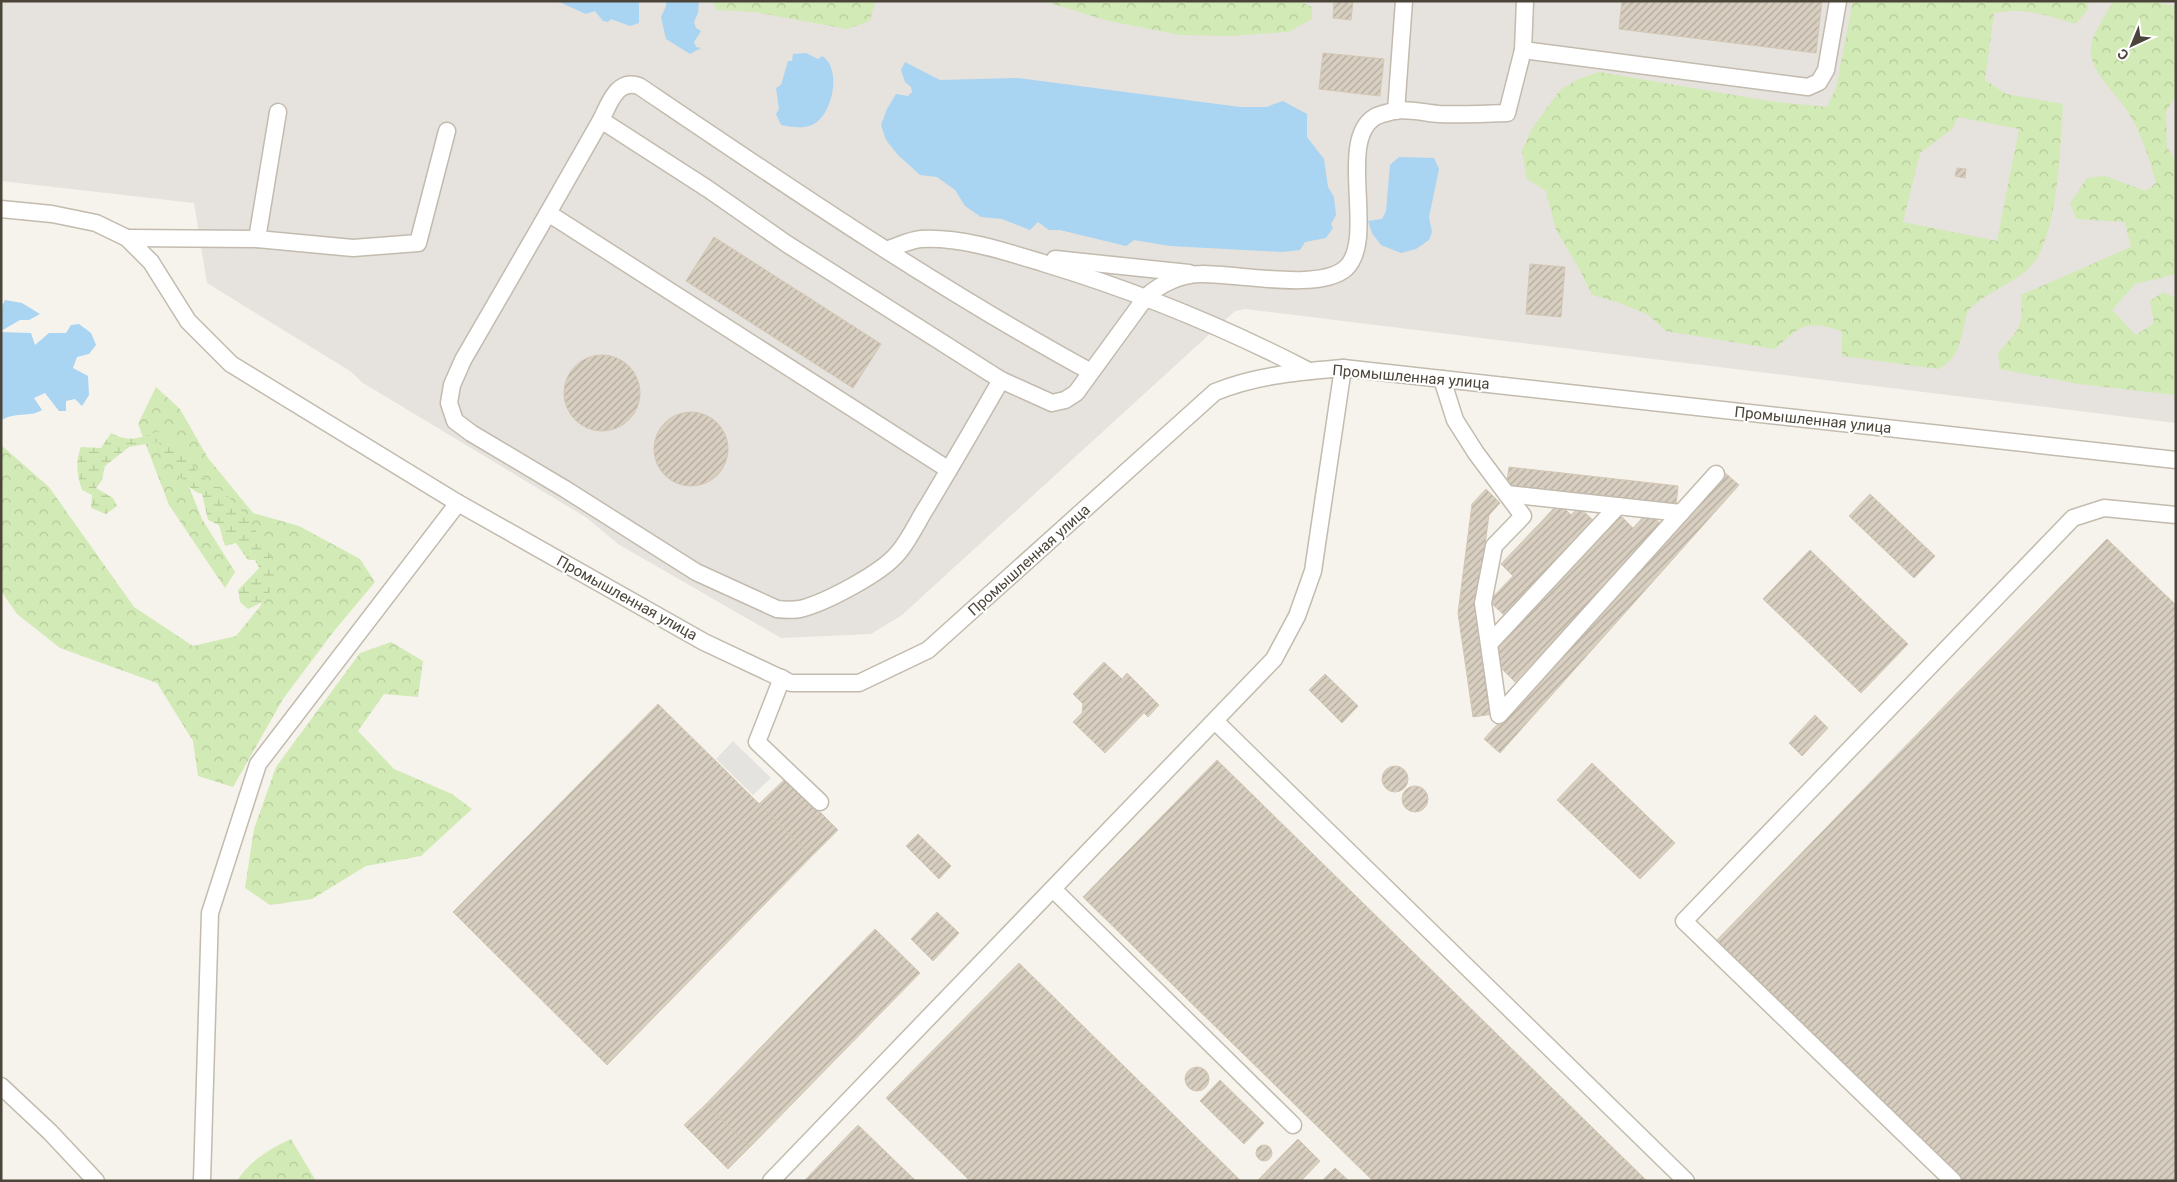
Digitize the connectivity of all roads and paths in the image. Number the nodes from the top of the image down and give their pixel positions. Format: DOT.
graph roads {
  1 [pos="1404,1"];
  2 [pos="1526,1"];
  3 [pos="1838,1"];
  4 [pos="1523,50"];
  5 [pos="1396,111"];
  6 [pos="278,112"];
  7 [pos="602,120"];
  8 [pos="447,131"];
  9 [pos="1,209"];
  10 [pos="548,213"];
  11 [pos="127,238"];
  12 [pos="257,239"];
  13 [pos="888,249"];
  14 [pos="1016,254"];
  15 [pos="1199,274"];
  16 [pos="1146,297"];
  17 [pos="1343,368"];
  18 [pos="1309,371"];
  19 [pos="1091,372"];
  20 [pos="1442,379"];
  21 [pos="1001,380"];
  22 [pos="2176,460"];
  23 [pos="948,470"];
  24 [pos="1716,474"];
  25 [pos="1507,494"];
  26 [pos="1541,498"];
  27 [pos="458,503"];
  28 [pos="1618,506"];
  29 [pos="1681,513"];
  30 [pos="2176,515"];
  31 [pos="1523,516"];
  32 [pos="1489,644"];
  33 [pos="782,678"];
  34 [pos="1215,721"];
  35 [pos="820,802"];
  36 [pos="1053,889"];
  37 [pos="1,1086"];
  38 [pos="1294,1125"];
  39 [pos="96,1181"];
  40 [pos="202,1181"];
  41 [pos="771,1181"];
  42 [pos="1686,1181"];
  43 [pos="1953,1181"];
  1 -- 5 [label="street"];
  2 -- 4 [label="street"];
  3 -- 4 [label="street"];
  4 -- 5 [label="street"];
  5 -- 15 [label="street"];
  6 -- 12 [label="street"];
  7 -- 10 [label="street"];
  7 -- 13 [label="street"];
  7 -- 21 [label="street"];
  8 -- 12 [label="street"];
  9 -- 11 [label="street, Промышленная улица"];
  10 -- 23 [label="street"];
  10 -- 23 [label="street"];
  11 -- 12 [label="street"];
  11 -- 27 [label="street, Промышленная улица"];
  13 -- 14 [label="street"];
  13 -- 19 [label="street"];
  14 -- 15 [label="street"];
  14 -- 16 [label="street"];
  15 -- 16 [label="street"];
  16 -- 18 [label="street"];
  16 -- 19 [label="street"];
  17 -- 18 [label="street, Промышленная улица"];
  17 -- 20 [label="street, Промышленная улица"];
  17 -- 34 [label="street"];
  18 -- 33 [label="street, Промышленная улица"];
  19 -- 21 [label="street"];
  20 -- 22 [label="street, Промышленная улица"];
  20 -- 25 [label="street"];
  21 -- 23 [label="street"];
  24 -- 29 [label="street"];
  25 -- 26 [label="street"];
  25 -- 31 [label="street"];
  26 -- 28 [label="street"];
  26 -- 31 [label="street"];
  27 -- 33 [label="street, Промышленная улица"];
  27 -- 40 [label="street"];
  28 -- 29 [label="street"];
  28 -- 32 [label="street"];
  29 -- 32 [label="street"];
  30 -- 43 [label="street"];
  31 -- 32 [label="street"];
  33 -- 35 [label="street"];
  34 -- 36 [label="street"];
  34 -- 42 [label="street"];
  36 -- 38 [label="street"];
  36 -- 41 [label="street"];
  37 -- 39 [label="street"];
}
